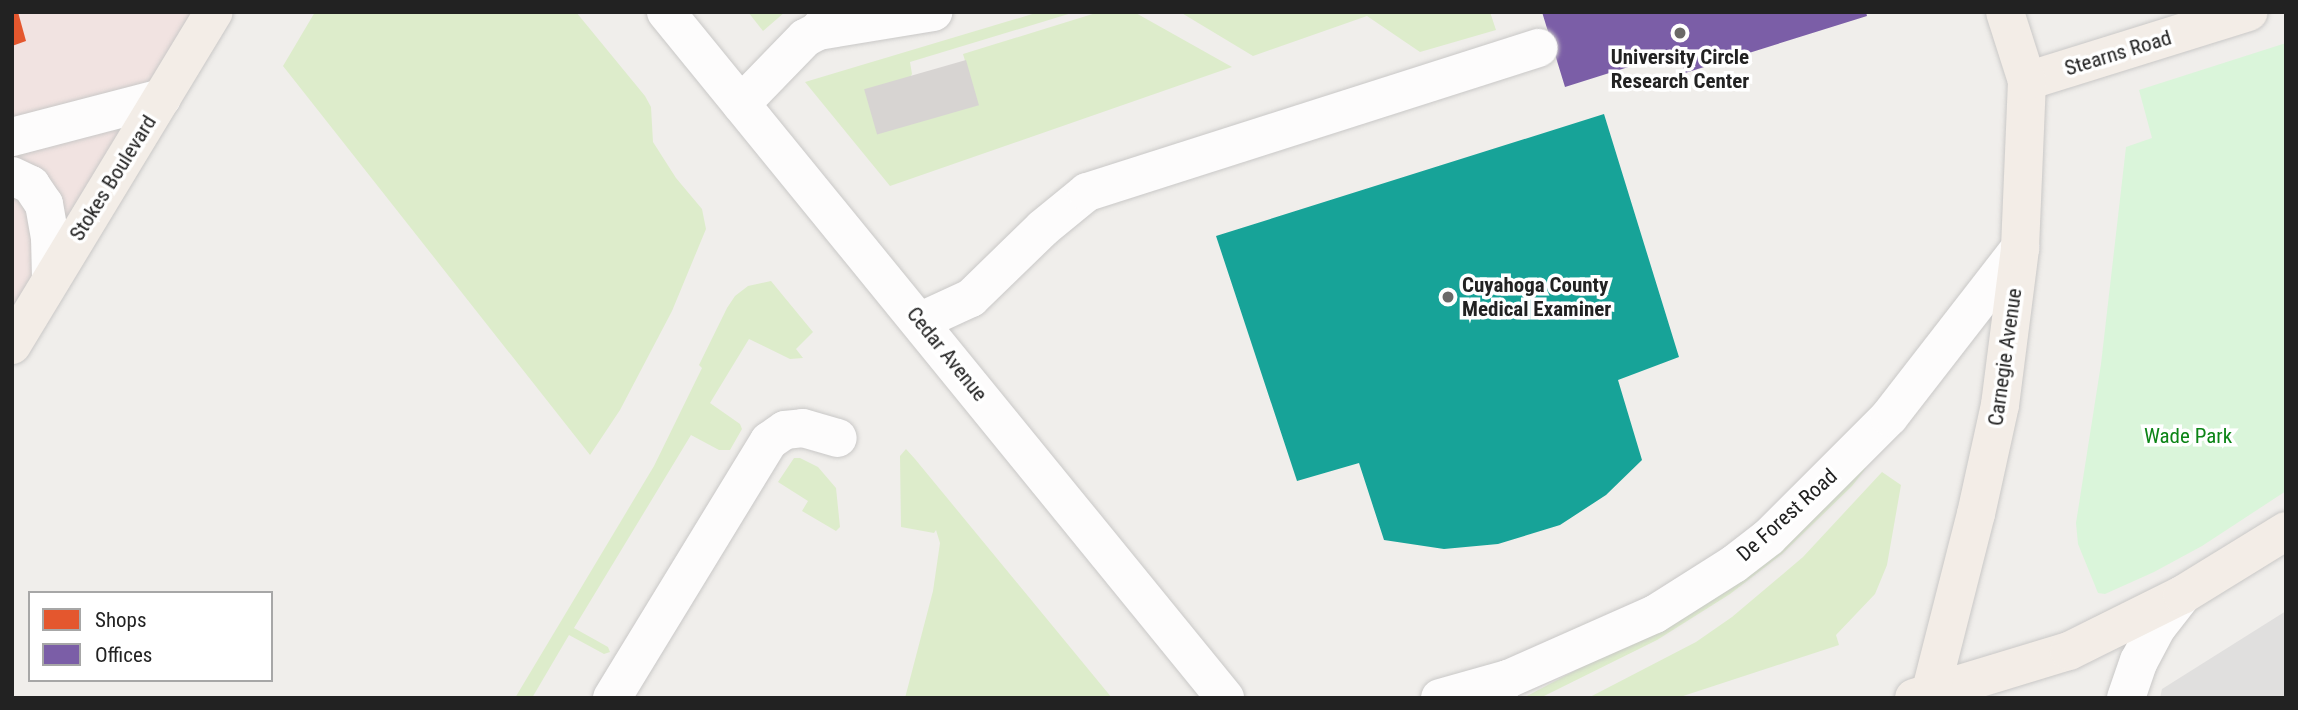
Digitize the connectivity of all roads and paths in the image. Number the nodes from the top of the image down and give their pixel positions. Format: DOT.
graph roads {
  1 [pos="214,12"];
  2 [pos="666,12"];
  3 [pos="933,12"];
  4 [pos="2005,12"];
  5 [pos="2249,12"];
  6 [pos="826,22"];
  7 [pos="1539,48"];
  8 [pos="2026,81"];
  9 [pos="162,98"];
  10 [pos="741,104"];
  11 [pos="12,137"];
  12 [pos="12,176"];
  13 [pos="2020,248"];
  14 [pos="51,278"];
  15 [pos="920,321"];
  16 [pos="12,345"];
  17 [pos="838,438"];
  18 [pos="2286,531"];
  19 [pos="2182,595"];
  20 [pos="1497,688"];
  21 [pos="1924,696"];
  22 [pos="612,698"];
  23 [pos="1225,698"];
  24 [pos="1440,698"];
  25 [pos="2126,698"];
  1 -- 9 [label="main road, Stokes Boulevard"];
  2 -- 10 [label="street, Cedar Avenue"];
  3 -- 6 [label="street"];
  4 -- 8 [label="main road, Carnegie Avenue"];
  5 -- 8 [label="main road, Stearns Road"];
  6 -- 10 [label="street"];
  7 -- 15 [label="street"];
  8 -- 13 [label="main road, Carnegie Avenue"];
  9 -- 11 [label="street"];
  9 -- 14 [label="main road, Stokes Boulevard"];
  10 -- 15 [label="street, Cedar Avenue"];
  12 -- 14 [label="street"];
  13 -- 20 [label="street, De Forest Road"];
  13 -- 21 [label="main road, Carnegie Avenue"];
  14 -- 16 [label="main road, Stokes Boulevard"];
  15 -- 23 [label="street, Cedar Avenue"];
  17 -- 22 [label="street"];
  18 -- 19 [label="main road"];
  19 -- 21 [label="main road"];
  19 -- 25 [label="street"];
  20 -- 24 [label="street, De Forest Road"];
}
